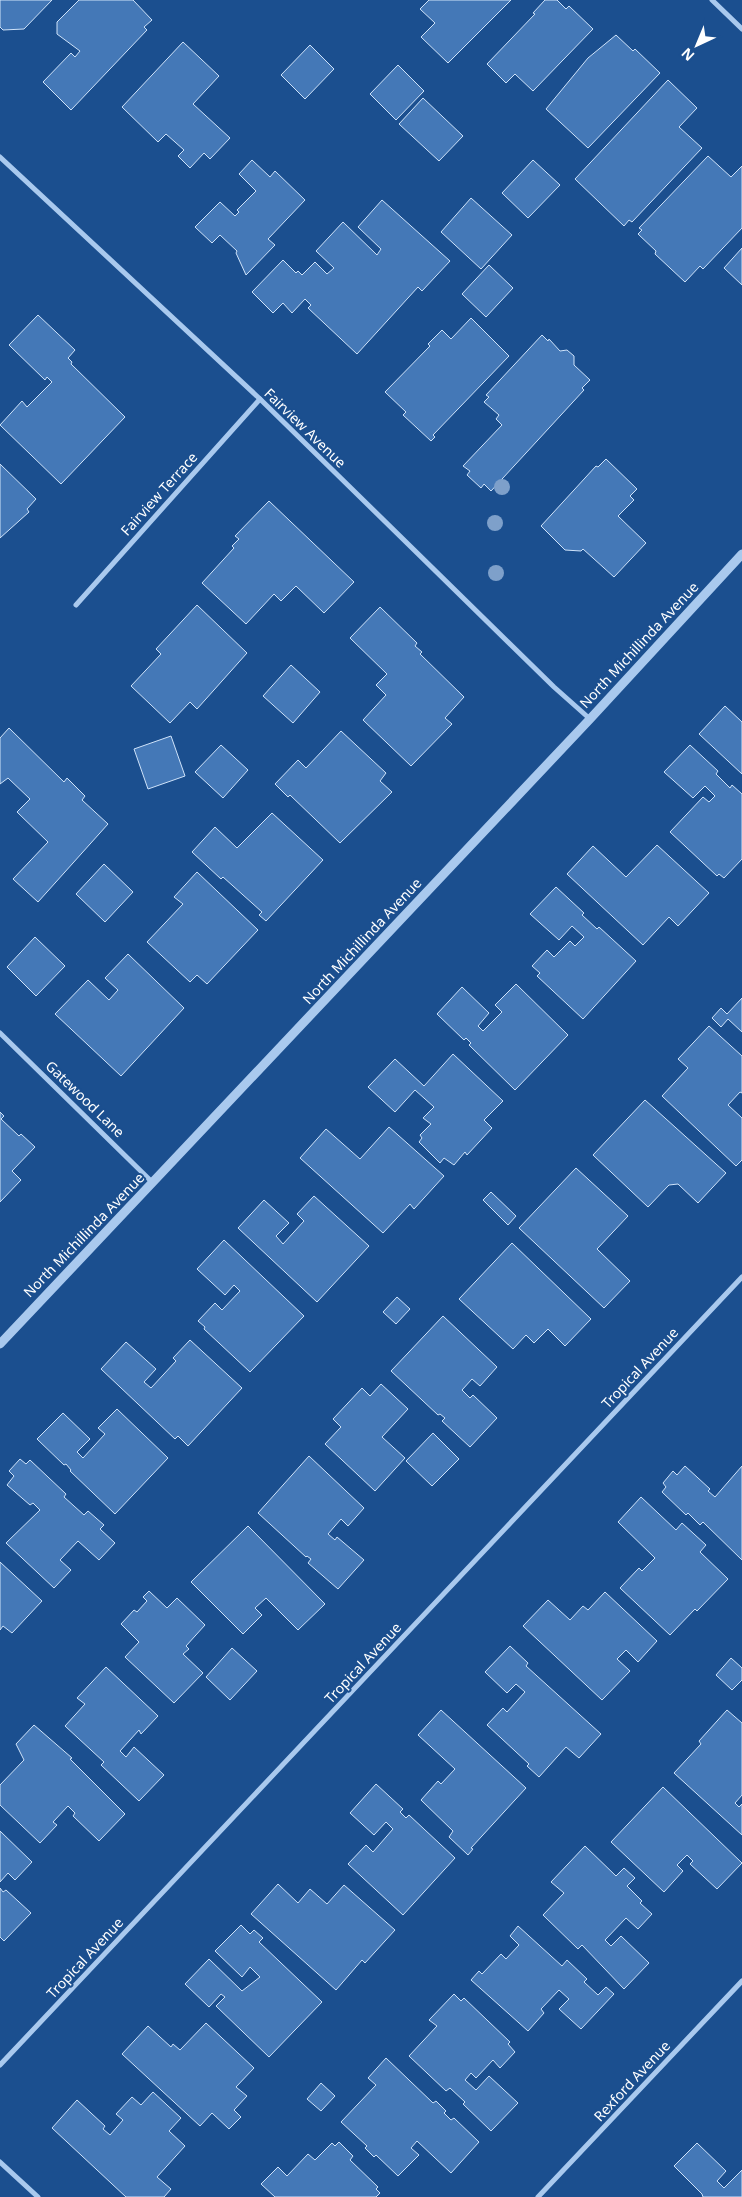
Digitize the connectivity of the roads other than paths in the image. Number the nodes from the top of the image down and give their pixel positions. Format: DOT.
graph roads {
  1 [pos="712,0"];
  2 [pos="742,29"];
  3 [pos="0,157"];
  4 [pos="260,399"];
  5 [pos="742,554"];
  6 [pos="76,605"];
  7 [pos="590,719"];
  8 [pos="0,1032"];
  9 [pos="153,1182"];
  10 [pos="742,1277"];
  11 [pos="0,1344"];
  12 [pos="742,1980"];
  13 [pos="0,2065"];
  14 [pos="0,2162"];
  15 [pos="38,2197"];
  16 [pos="538,2197"];
  1 -- 2 [label="street"];
  3 -- 4 [label="street, Fairview Avenue"];
  4 -- 6 [label="street, Fairview Terrace"];
  4 -- 7 [label="street, Fairview Avenue"];
  5 -- 7 [label="street, North Michillinda Avenue"];
  7 -- 9 [label="street, North Michillinda Avenue"];
  8 -- 9 [label="street, Gatewood Lane"];
  9 -- 11 [label="street, North Michillinda Avenue"];
  10 -- 13 [label="street, Tropical Avenue"];
  12 -- 16 [label="street, Rexford Avenue"];
  14 -- 15 [label="street"];
}
